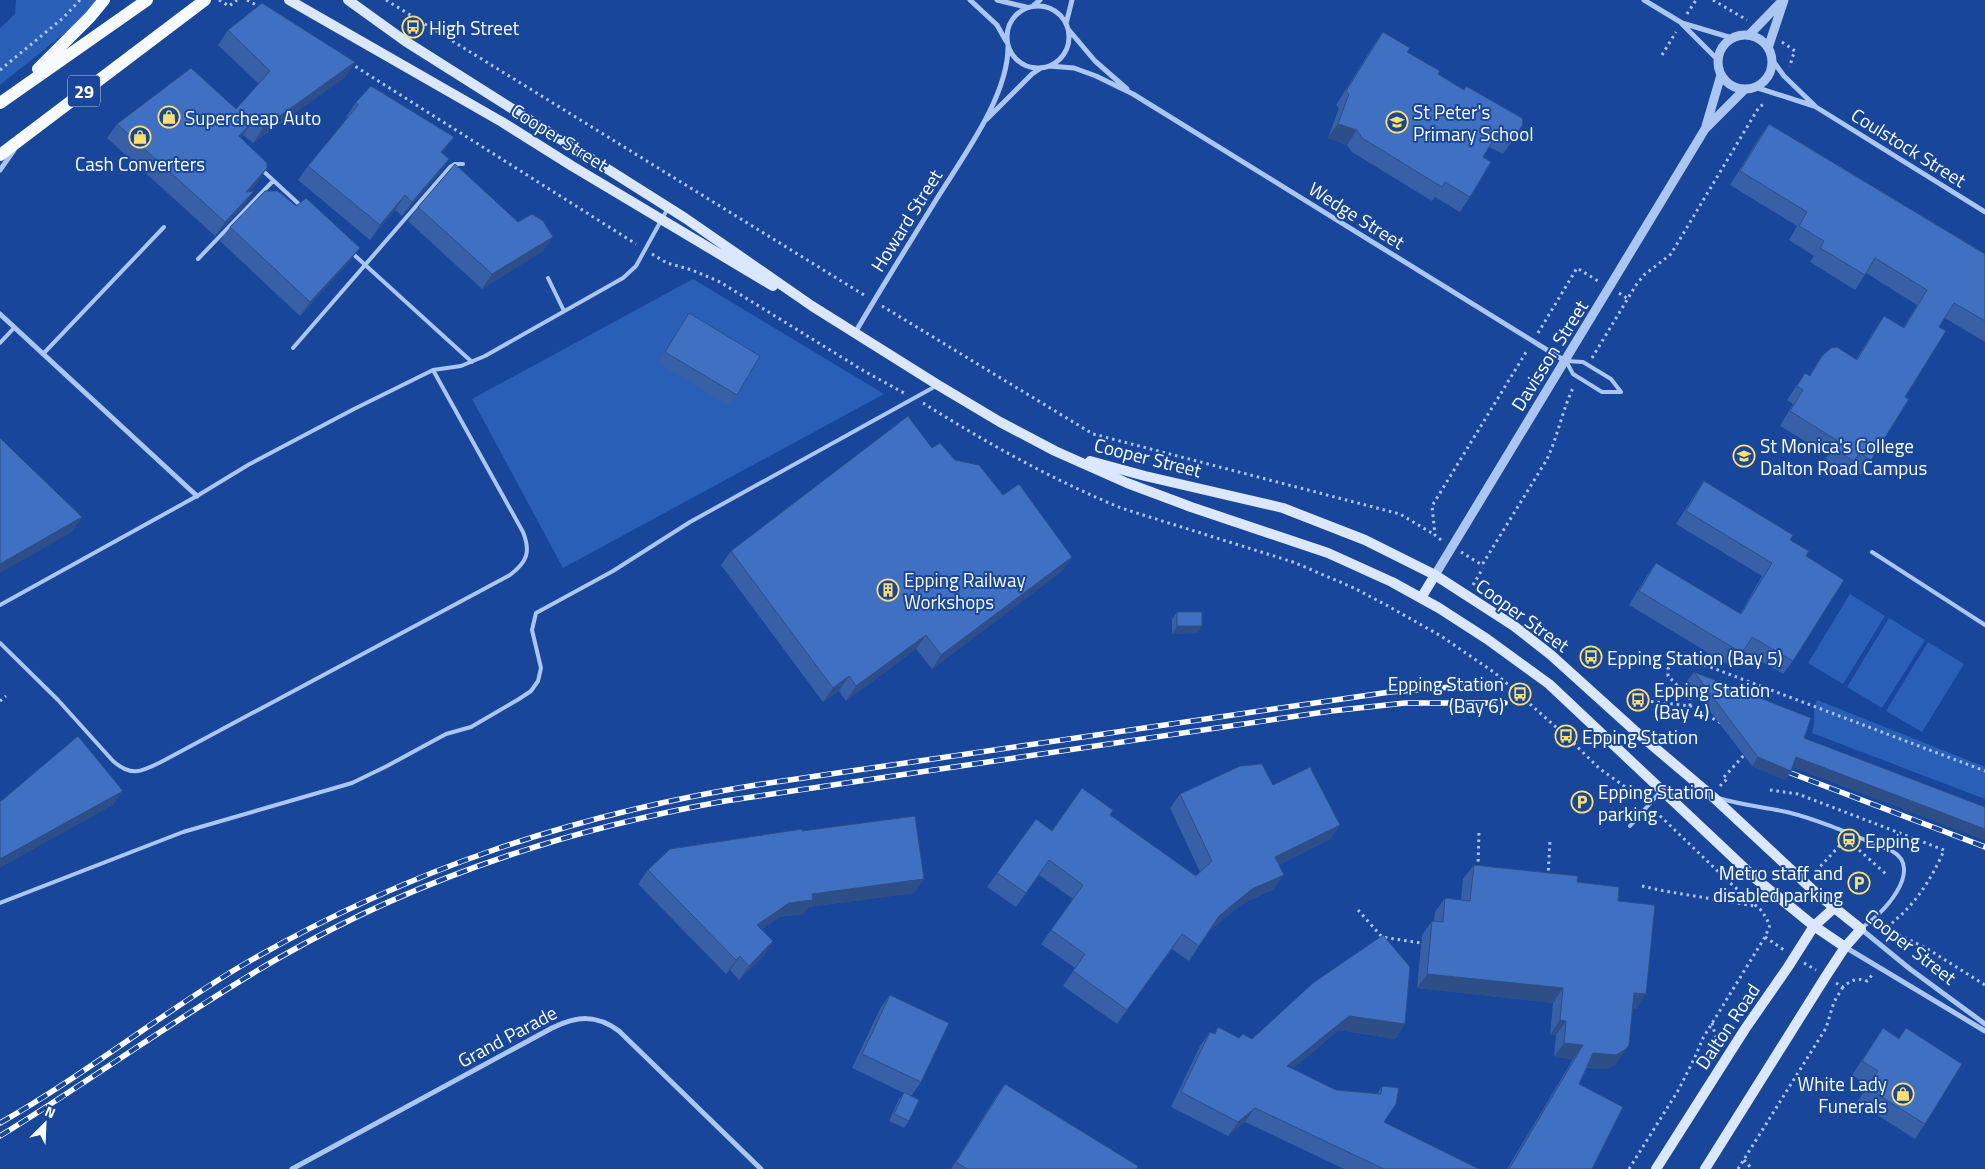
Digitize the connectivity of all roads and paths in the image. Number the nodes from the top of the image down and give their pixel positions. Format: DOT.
graph roads {
  1 [pos="80,0"];
  2 [pos="104,0"];
  3 [pos="147,0"];
  4 [pos="205,0"];
  5 [pos="219,0"];
  6 [pos="237,0"];
  7 [pos="289,0"];
  8 [pos="348,0"];
  9 [pos="386,0"];
  10 [pos="970,0"];
  11 [pos="997,0"];
  12 [pos="1040,0"];
  13 [pos="1072,0"];
  14 [pos="1644,0"];
  15 [pos="1713,0"];
  16 [pos="1784,0"];
  17 [pos="1034,6"];
  18 [pos="1026,7"];
  19 [pos="1682,23"];
  20 [pos="1067,26"];
  21 [pos="1757,27"];
  22 [pos="1749,35"];
  23 [pos="1772,36"];
  24 [pos="1732,38"];
  25 [pos="1007,44"];
  26 [pos="1768,48"];
  27 [pos="1718,60"];
  28 [pos="1773,62"];
  29 [pos="1049,66"];
  30 [pos="1041,68"];
  31 [pos="0,70"];
  32 [pos="1721,75"];
  33 [pos="1784,76"];
  34 [pos="1755,87"];
  35 [pos="1745,89"];
  36 [pos="1774,92"];
  37 [pos="13,93"];
  38 [pos="1133,94"];
  39 [pos="0,103"];
  40 [pos="1816,107"];
  41 [pos="984,123"];
  42 [pos="1705,129"];
  43 [pos="21,139"];
  44 [pos="0,156"];
  45 [pos="255,164"];
  46 [pos="464,164"];
  47 [pos="0,170"];
  48 [pos="273,181"];
  49 [pos="668,207"];
  50 [pos="1985,212"];
  51 [pos="308,213"];
  52 [pos="661,220"];
  53 [pos="164,227"];
  54 [pos="344,245"];
  55 [pos="198,259"];
  56 [pos="364,264"];
  57 [pos="1577,268"];
  58 [pos="548,278"];
  59 [pos="874,301"];
  60 [pos="812,306"];
  61 [pos="564,311"];
  62 [pos="0,314"];
  63 [pos="14,328"];
  64 [pos="855,333"];
  65 [pos="1533,341"];
  66 [pos="0,343"];
  67 [pos="293,348"];
  68 [pos="43,354"];
  69 [pos="1566,361"];
  70 [pos="472,362"];
  71 [pos="1587,365"];
  72 [pos="433,370"];
  73 [pos="1579,378"];
  74 [pos="938,385"];
  75 [pos="1055,451"];
  76 [pos="197,496"];
  77 [pos="1435,535"];
  78 [pos="1452,546"];
  79 [pos="1872,552"];
  80 [pos="1482,568"];
  81 [pos="1435,575"];
  82 [pos="1467,594"];
  83 [pos="1421,598"];
  84 [pos="0,605"];
  85 [pos="1985,624"];
  86 [pos="0,643"];
  87 [pos="6,696"];
  88 [pos="1638,700"];
  89 [pos="0,701"];
  90 [pos="1690,706"];
  91 [pos="1724,724"];
  92 [pos="1750,748"];
  93 [pos="1985,770"];
  94 [pos="1724,777"];
  95 [pos="1662,790"];
  96 [pos="1712,796"];
  97 [pos="1630,826"];
  98 [pos="1479,831"];
  99 [pos="1550,840"];
  100 [pos="1849,844"];
  101 [pos="1856,847"];
  102 [pos="1816,871"];
  103 [pos="1478,873"];
  104 [pos="1887,875"];
  105 [pos="1548,879"];
  106 [pos="1642,886"];
  107 [pos="0,903"];
  108 [pos="1756,906"];
  109 [pos="1834,908"];
  110 [pos="1358,910"];
  111 [pos="1874,921"];
  112 [pos="1770,925"];
  113 [pos="1814,926"];
  114 [pos="1860,929"];
  115 [pos="1421,943"];
  116 [pos="1845,947"];
  117 [pos="1985,985"];
  118 [pos="1843,988"];
  119 [pos="1712,1023"];
  120 [pos="1985,1024"];
  121 [pos="1985,1031"];
  122 [pos="1723,1064"];
  123 [pos="1744,1160"];
  124 [pos="292,1169"];
  125 [pos="761,1169"];
  126 [pos="1629,1169"];
  127 [pos="1656,1169"];
  128 [pos="1705,1169"];
  129 [pos="1738,1169"];
  130 [pos="1752,1169"];
  1 -- 31 [label="path"];
  2 -- 37 [label="main road"];
  3 -- 37 [label="main road, 29"];
  4 -- 43 [label="main road, 29"];
  5 -- 6 [label="path"];
  7 -- 52 [label="main road, Cooper Street"];
  8 -- 49 [label="main road, Cooper Street"];
  9 -- 59 [label="path"];
  10 -- 25 [label="street"];
  11 -- 18 [label="street"];
  12 -- 17 [label="street"];
  13 -- 20 [label="street"];
  14 -- 19 [label="street"];
  15 -- 21 [label="path"];
  16 -- 21 [label="street"];
  16 -- 23 [label="street"];
  17 -- 18 [label="street"];
  17 -- 20 [label="street"];
  18 -- 25 [label="street"];
  19 -- 24 [label="street"];
  19 -- 27 [label="street"];
  20 -- 29 [label="street"];
  20 -- 38 [label="street, Wedge Street"];
  21 -- 22 [label="street"];
  22 -- 24 [label="street"];
  22 -- 26 [label="street"];
  23 -- 26 [label="street"];
  23 -- 33 [label="path"];
  24 -- 27 [label="street"];
  25 -- 30 [label="street"];
  25 -- 41 [label="street, Howard Street"];
  26 -- 28 [label="street"];
  27 -- 32 [label="street"];
  28 -- 33 [label="street, Coulstock Street"];
  28 -- 34 [label="street"];
  29 -- 30 [label="street"];
  29 -- 38 [label="street, Wedge Street"];
  30 -- 41 [label="street, Howard Street"];
  32 -- 35 [label="street"];
  32 -- 42 [label="street, Davisson Street"];
  33 -- 40 [label="street, Coulstock Street"];
  34 -- 35 [label="street"];
  34 -- 36 [label="street, Coulstock Street"];
  35 -- 42 [label="street, Davisson Street"];
  36 -- 40 [label="street, Coulstock Street"];
  36 -- 71 [label="path"];
  37 -- 39 [label="main road, 29"];
  38 -- 65 [label="street, Wedge Street"];
  40 -- 50 [label="street, Coulstock Street"];
  41 -- 59 [label="street, Howard Street"];
  42 -- 69 [label="street, Davisson Street"];
  43 -- 44 [label="main road, 29"];
  43 -- 47 [label="street"];
  45 -- 48 [label="lane"];
  46 -- 56 [label="lane"];
  48 -- 51 [label="lane"];
  48 -- 55 [label="lane"];
  49 -- 52 [label="lane"];
  49 -- 60 [label="main road, Cooper Street"];
  52 -- 60 [label="main road, Cooper Street"];
  52 -- 61 [label="lane"];
  53 -- 68 [label="lane"];
  54 -- 56 [label="lane"];
  56 -- 67 [label="lane"];
  56 -- 70 [label="lane"];
  57 -- 65 [label="path"];
  58 -- 61 [label="lane"];
  59 -- 64 [label="street, Howard Street"];
  59 -- 77 [label="path"];
  60 -- 64 [label="main road, Cooper Street"];
  61 -- 70 [label="lane"];
  62 -- 63 [label="street"];
  63 -- 66 [label="lane"];
  63 -- 68 [label="street"];
  64 -- 74 [label="main road, Cooper Street"];
  65 -- 69 [label="street, Wedge Street"];
  65 -- 77 [label="path"];
  68 -- 76 [label="street"];
  69 -- 71 [label="lane"];
  69 -- 73 [label="lane"];
  69 -- 78 [label="street, Davisson Street"];
  70 -- 72 [label="lane"];
  71 -- 73 [label="lane"];
  72 -- 76 [label="lane"];
  72 -- 86 [label="lane"];
  73 -- 78 [label="path"];
  74 -- 75 [label="main road, Cooper Street"];
  74 -- 107 [label="lane"];
  75 -- 81 [label="main road, Cooper Street"];
  75 -- 83 [label="main road, Cooper Street"];
  76 -- 84 [label="lane"];
  77 -- 78 [label="path"];
  78 -- 81 [label="street, Davisson Street"];
  79 -- 85 [label="lane"];
  80 -- 82 [label="path"];
  81 -- 82 [label="main road, Cooper Street"];
  81 -- 83 [label="main road, Davisson Street"];
  82 -- 96 [label="main road, Cooper Street"];
  83 -- 95 [label="main road, Cooper Street"];
  87 -- 89 [label="path"];
  88 -- 90 [label="path"];
  90 -- 91 [label="path"];
  90 -- 93 [label="path"];
  92 -- 94 [label="path"];
  95 -- 97 [label="lane"];
  95 -- 113 [label="main road, Cooper Street"];
  96 -- 109 [label="main road, Cooper Street"];
  96 -- 111 [label="lane"];
  98 -- 103 [label="path"];
  99 -- 105 [label="path"];
  100 -- 102 [label="path"];
  101 -- 104 [label="path"];
  106 -- 108 [label="path"];
  109 -- 113 [label="main road, Dalton Road"];
  109 -- 114 [label="main road, Cooper Street"];
  110 -- 115 [label="path"];
  111 -- 114 [label="lane"];
  111 -- 117 [label="path"];
  112 -- 119 [label="path, Dalton Road"];
  113 -- 116 [label="main road, Cooper Street"];
  113 -- 122 [label="main road, Dalton Road"];
  114 -- 116 [label="main road"];
  114 -- 120 [label="street, Cooper Street"];
  116 -- 121 [label="street, Cooper Street"];
  116 -- 128 [label="main road"];
  118 -- 123 [label="path"];
  119 -- 122 [label="path"];
  119 -- 126 [label="path, Dalton Road"];
  122 -- 127 [label="main road, Dalton Road"];
  123 -- 129 [label="path"];
  123 -- 130 [label="path"];
  124 -- 125 [label="street, Grand Parade"];
}
